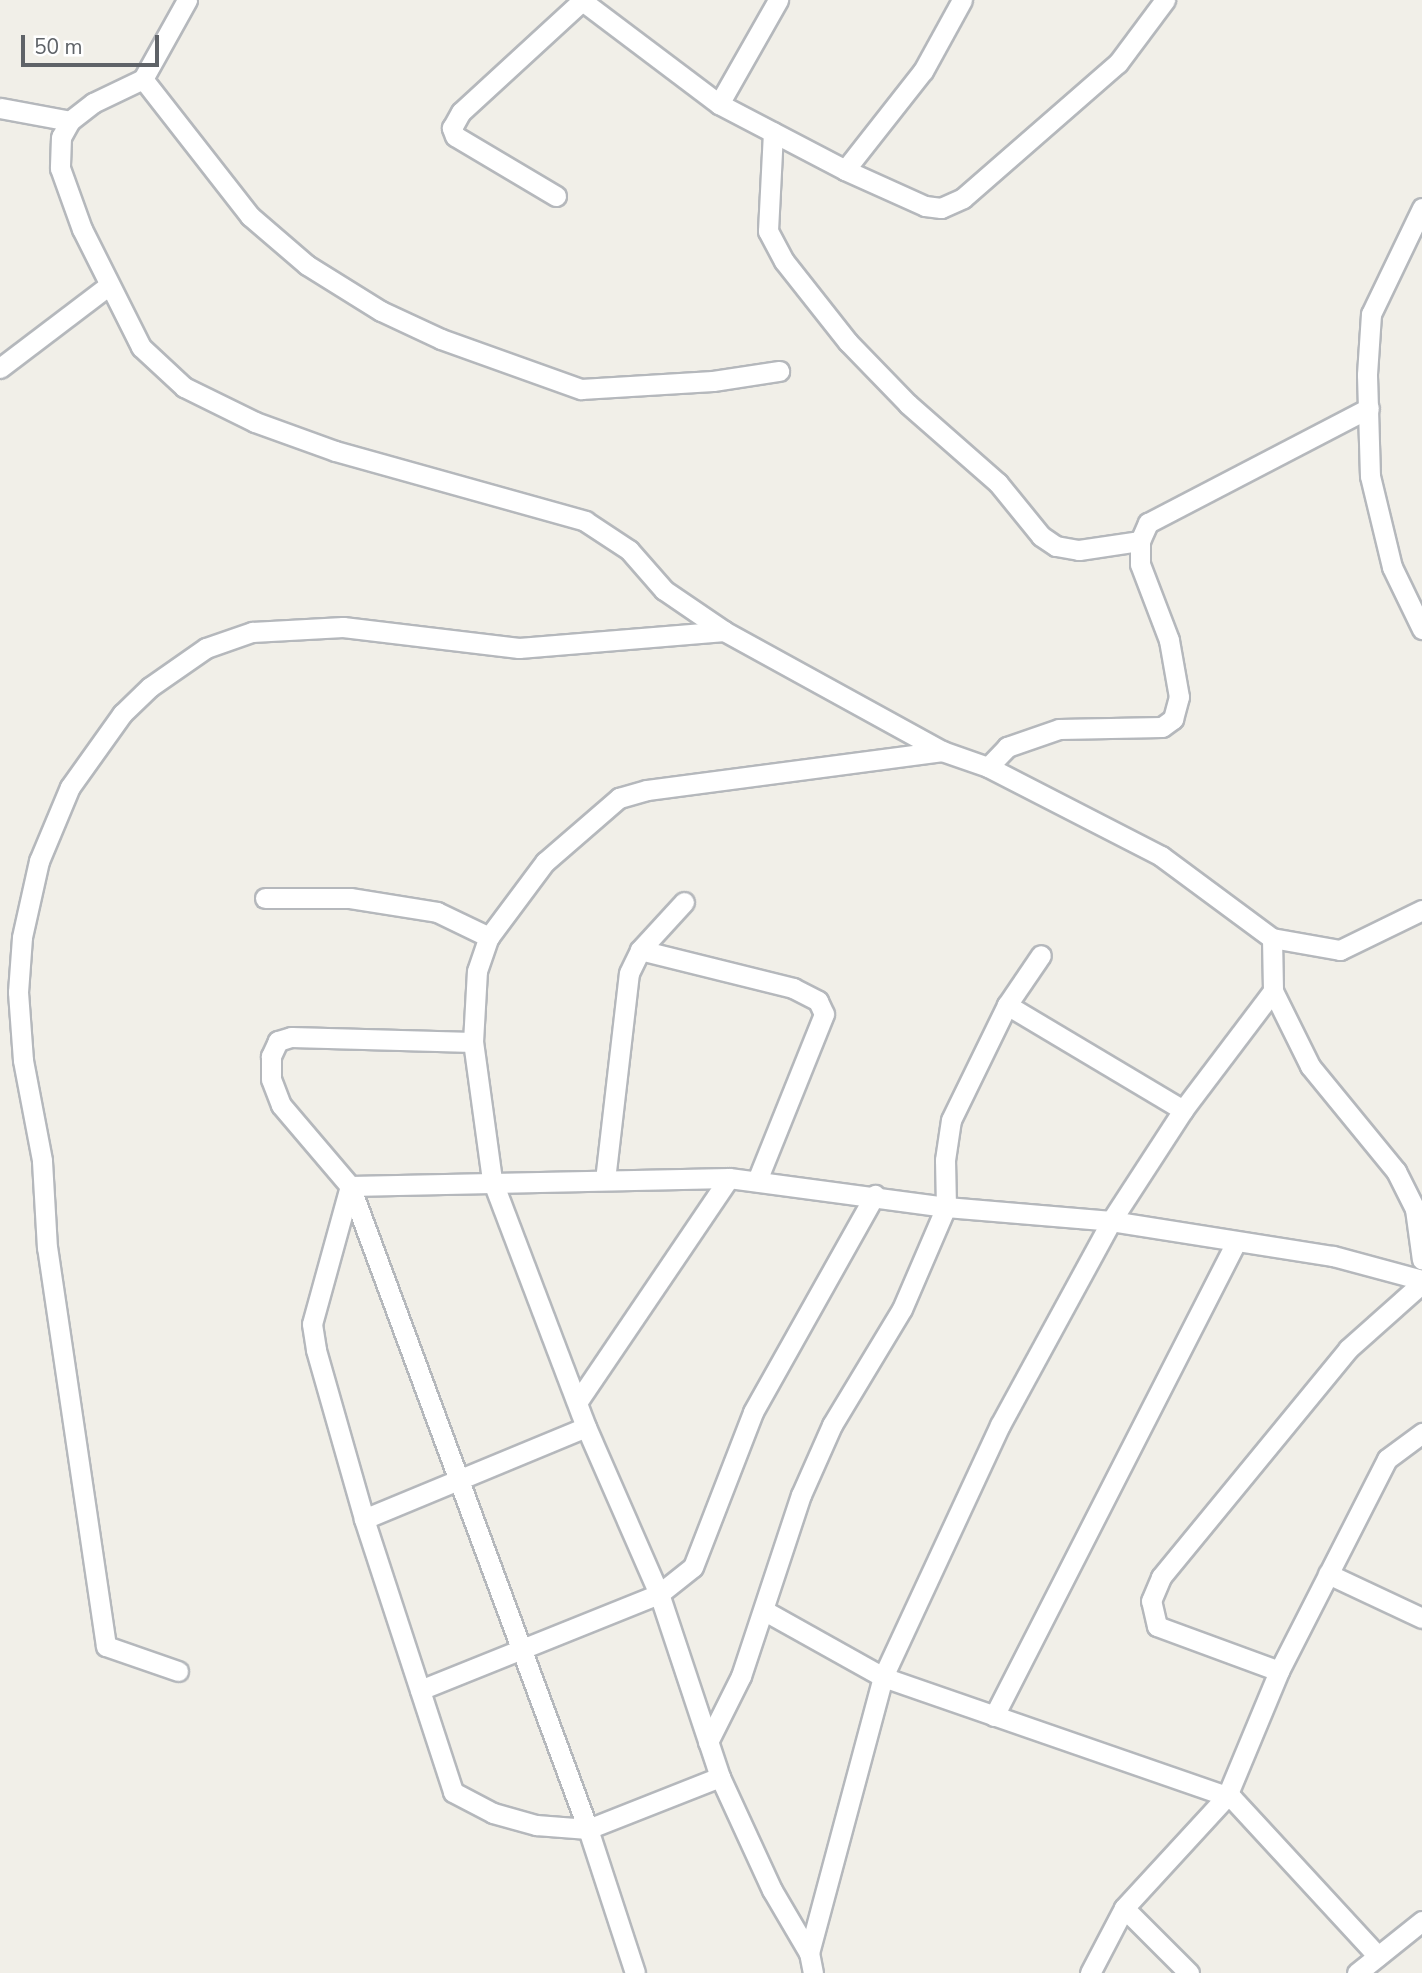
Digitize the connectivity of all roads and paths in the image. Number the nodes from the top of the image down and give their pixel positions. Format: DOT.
graph roads {
  1 [pos="187,0"];
  2 [pos="582,0"];
  3 [pos="778,0"];
  4 [pos="962,0"];
  5 [pos="1165,0"];
  6 [pos="143,79"];
  7 [pos="719,104"];
  8 [pos="0,108"];
  9 [pos="70,121"];
  10 [pos="773,132"];
  11 [pos="845,170"];
  12 [pos="556,195"];
  13 [pos="1422,208"];
  14 [pos="108,286"];
  15 [pos="0,368"];
  16 [pos="779,371"];
  17 [pos="1369,408"];
  18 [pos="1140,541"];
  19 [pos="1422,629"];
  20 [pos="724,631"];
  21 [pos="942,751"];
  22 [pos="988,767"];
  23 [pos="265,898"];
  24 [pos="684,902"];
  25 [pos="1422,910"];
  26 [pos="489,937"];
  27 [pos="1272,938"];
  28 [pos="640,950"];
  29 [pos="1041,955"];
  30 [pos="1273,991"];
  31 [pos="1007,1005"];
  32 [pos="473,1042"];
  33 [pos="1183,1110"];
  34 [pos="729,1178"];
  35 [pos="492,1180"];
  36 [pos="605,1180"];
  37 [pos="757,1181"];
  38 [pos="351,1186"];
  39 [pos="875,1195"];
  40 [pos="946,1207"];
  41 [pos="1111,1221"];
  42 [pos="1236,1242"];
  43 [pos="1422,1260"];
  44 [pos="1422,1281"];
  45 [pos="578,1401"];
  46 [pos="586,1427"];
  47 [pos="1422,1433"];
  48 [pos="459,1479"];
  49 [pos="364,1519"];
  50 [pos="1328,1574"];
  51 [pos="659,1594"];
  52 [pos="765,1611"];
  53 [pos="1422,1618"];
  54 [pos="522,1649"];
  55 [pos="178,1671"];
  56 [pos="1279,1671"];
  57 [pos="883,1677"];
  58 [pos="419,1690"];
  59 [pos="994,1716"];
  60 [pos="708,1742"];
  61 [pos="720,1777"];
  62 [pos="1227,1796"];
  63 [pos="588,1829"];
  64 [pos="1124,1908"];
  65 [pos="1422,1921"];
  66 [pos="808,1953"];
  67 [pos="1378,1956"];
  68 [pos="635,1973"];
  69 [pos="813,1973"];
  70 [pos="1090,1973"];
  71 [pos="1189,1973"];
  72 [pos="1357,1973"];
  1 -- 6 [label="street"];
  2 -- 7 [label="street"];
  2 -- 12 [label="street"];
  3 -- 7 [label="street"];
  4 -- 11 [label="street"];
  5 -- 11 [label="street"];
  6 -- 9 [label="street"];
  6 -- 16 [label="street"];
  7 -- 10 [label="street"];
  8 -- 9 [label="street"];
  9 -- 14 [label="street"];
  10 -- 11 [label="street"];
  10 -- 18 [label="street"];
  13 -- 17 [label="street"];
  14 -- 15 [label="street"];
  14 -- 20 [label="street"];
  17 -- 18 [label="street"];
  17 -- 19 [label="street"];
  18 -- 22 [label="street"];
  20 -- 21 [label="street"];
  20 -- 55 [label="street"];
  21 -- 22 [label="street"];
  21 -- 26 [label="street"];
  22 -- 27 [label="street"];
  23 -- 26 [label="street"];
  24 -- 28 [label="street"];
  25 -- 27 [label="street"];
  26 -- 32 [label="street"];
  27 -- 30 [label="street"];
  28 -- 36 [label="street"];
  28 -- 37 [label="street"];
  29 -- 31 [label="street"];
  30 -- 33 [label="street"];
  30 -- 43 [label="street"];
  31 -- 33 [label="street"];
  31 -- 40 [label="street"];
  32 -- 35 [label="street"];
  32 -- 38 [label="street"];
  33 -- 41 [label="street"];
  34 -- 36 [label="street"];
  34 -- 37 [label="street"];
  34 -- 45 [label="street"];
  35 -- 36 [label="street"];
  35 -- 38 [label="street"];
  35 -- 45 [label="street"];
  37 -- 39 [label="street"];
  38 -- 48 [label="street"];
  38 -- 49 [label="street"];
  39 -- 40 [label="street"];
  39 -- 51 [label="street"];
  40 -- 41 [label="street"];
  40 -- 52 [label="street"];
  41 -- 42 [label="street"];
  41 -- 57 [label="street"];
  42 -- 44 [label="street"];
  42 -- 59 [label="street"];
  44 -- 56 [label="street"];
  45 -- 46 [label="street"];
  46 -- 48 [label="street"];
  46 -- 51 [label="street"];
  47 -- 50 [label="street"];
  48 -- 49 [label="street"];
  48 -- 54 [label="street"];
  49 -- 58 [label="street"];
  50 -- 53 [label="street"];
  50 -- 56 [label="street"];
  51 -- 54 [label="street"];
  51 -- 60 [label="street"];
  52 -- 57 [label="street"];
  52 -- 60 [label="street"];
  54 -- 58 [label="street"];
  54 -- 63 [label="street"];
  56 -- 62 [label="street"];
  57 -- 59 [label="street"];
  57 -- 66 [label="street"];
  58 -- 63 [label="street"];
  59 -- 62 [label="street"];
  60 -- 61 [label="street"];
  61 -- 63 [label="street"];
  61 -- 66 [label="street"];
  62 -- 64 [label="street"];
  62 -- 67 [label="street"];
  63 -- 68 [label="street"];
  64 -- 70 [label="street"];
  64 -- 71 [label="street"];
  65 -- 67 [label="street"];
  66 -- 69 [label="street"];
  67 -- 72 [label="street"];
}
